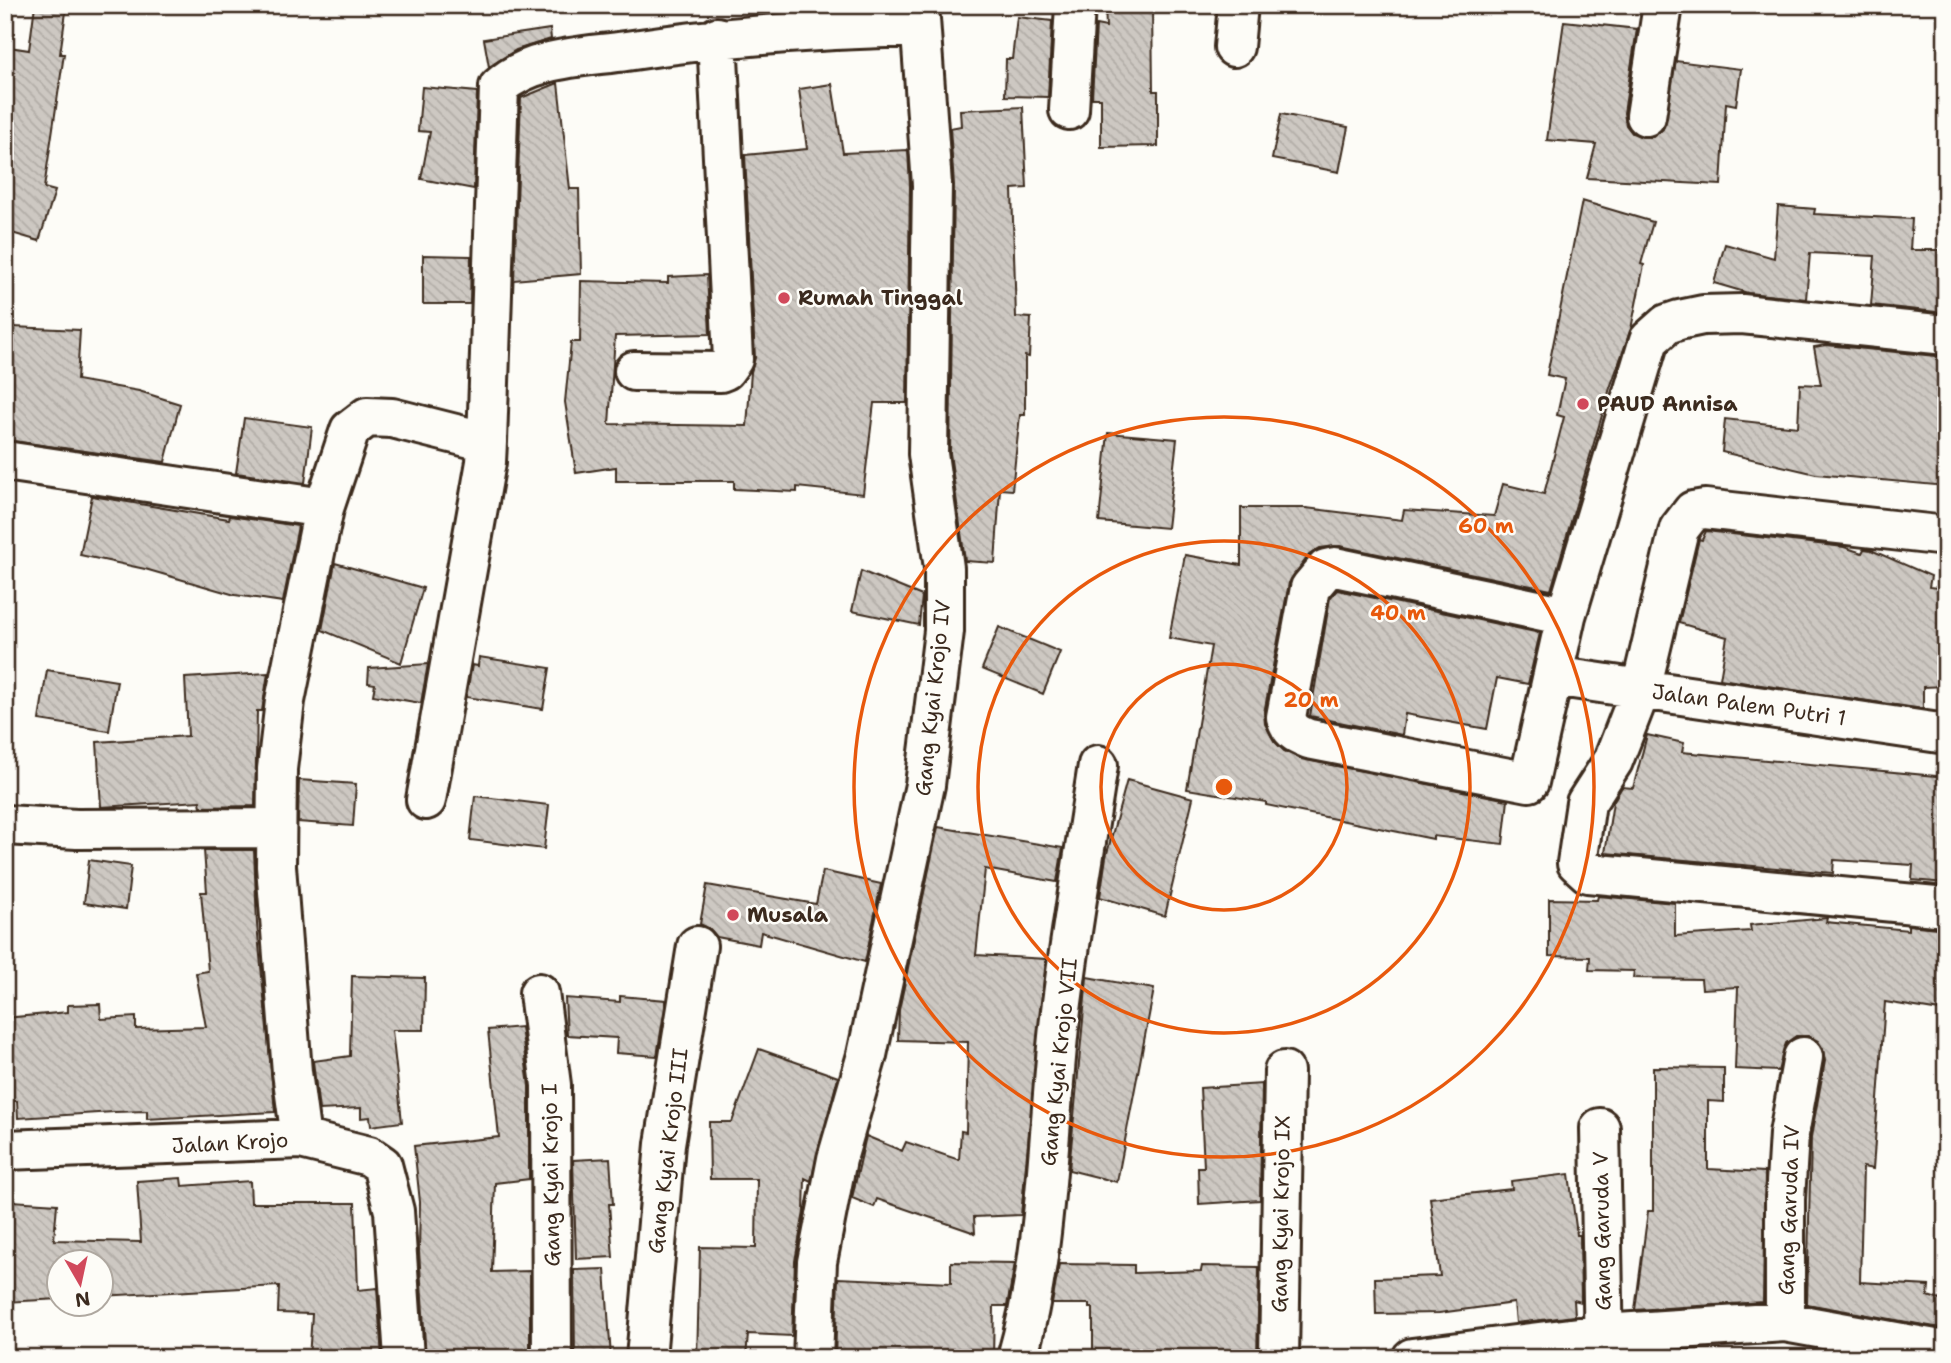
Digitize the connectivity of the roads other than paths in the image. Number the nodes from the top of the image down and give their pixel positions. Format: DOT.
graph roads {
  1 [pos="1075,5"];
  2 [pos="1238,5"];
  3 [pos="1663,5"];
  4 [pos="920,16"];
  5 [pos="718,37"];
  6 [pos="1234,47"];
  7 [pos="1069,110"];
  8 [pos="1646,116"];
  9 [pos="1946,335"];
  10 [pos="634,371"];
  11 [pos="487,442"];
  12 [pos="5,461"];
  13 [pos="324,508"];
  14 [pos="1946,536"];
  15 [pos="1566,616"];
  16 [pos="1553,676"];
  17 [pos="1641,689"];
  18 [pos="1946,734"];
  19 [pos="1098,765"];
  20 [pos="426,800"];
  21 [pos="5,825"];
  22 [pos="275,828"];
  23 [pos="1946,907"];
  24 [pos="697,946"];
  25 [pos="539,993"];
  26 [pos="1803,1057"];
  27 [pos="1284,1070"];
  28 [pos="1600,1128"];
  29 [pos="301,1139"];
  30 [pos="5,1150"];
  31 [pos="1785,1322"];
  32 [pos="1604,1346"];
  33 [pos="1946,1350"];
  34 [pos="1499,1352"];
  35 [pos="404,1358"];
  36 [pos="552,1358"];
  37 [pos="646,1358"];
  38 [pos="813,1358"];
  39 [pos="1017,1358"];
  40 [pos="1279,1358"];
  41 [pos="1412,1358"];
  1 -- 7 [label="street"];
  2 -- 6 [label="street"];
  3 -- 8 [label="street"];
  4 -- 5 [label="street"];
  4 -- 38 [label="street, Gang Kyai Krojo IV"];
  5 -- 10 [label="street"];
  5 -- 11 [label="street"];
  9 -- 15 [label="street"];
  11 -- 13 [label="street"];
  11 -- 20 [label="street"];
  12 -- 13 [label="street"];
  13 -- 22 [label="street"];
  14 -- 17 [label="street"];
  15 -- 16 [label="street"];
  15 -- 16 [label="street"];
  16 -- 17 [label="street, Jalan Palem Putri 1"];
  17 -- 18 [label="street, Jalan Palem Putri 1"];
  17 -- 23 [label="street"];
  19 -- 39 [label="street, Gang Kyai Krojo VII"];
  21 -- 22 [label="street"];
  22 -- 29 [label="street"];
  24 -- 37 [label="street, Gang Kyai Krojo III"];
  25 -- 36 [label="street, Gang Kyai Krojo I"];
  26 -- 31 [label="street, Gang Garuda IV"];
  27 -- 40 [label="street, Gang Kyai Krojo IX"];
  28 -- 32 [label="street, Gang Garuda V"];
  29 -- 30 [label="street, Jalan Krojo"];
  29 -- 35 [label="street, Jalan Krojo"];
  31 -- 32 [label="street"];
  31 -- 33 [label="street"];
  32 -- 34 [label="street"];
  34 -- 41 [label="street"];
}
